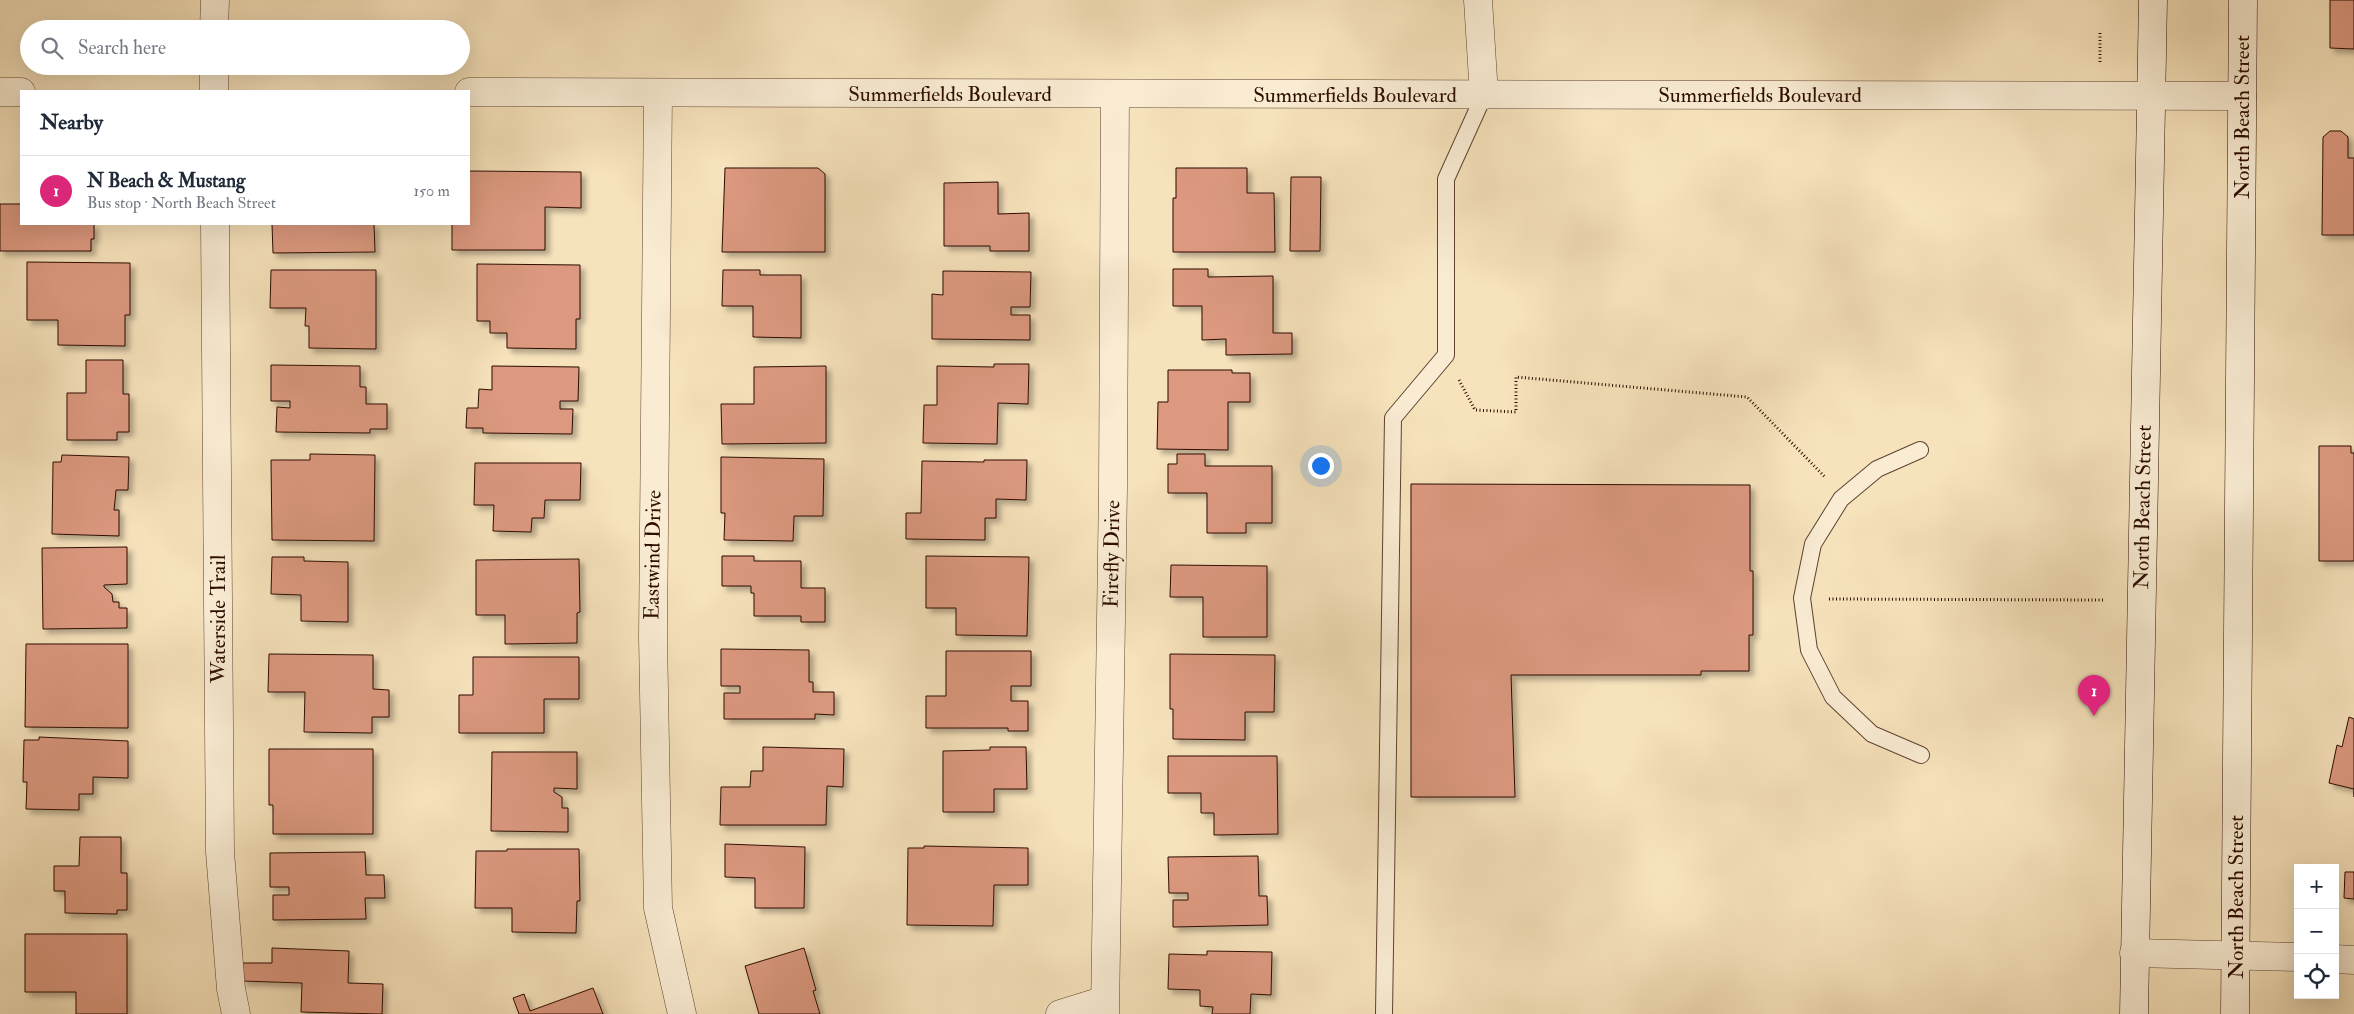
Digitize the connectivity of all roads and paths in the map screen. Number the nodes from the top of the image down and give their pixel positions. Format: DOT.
graph roads {
  1 [pos="215,0"];
  2 [pos="1478,0"];
  3 [pos="2152,0"];
  4 [pos="2243,0"];
  5 [pos="214,20"];
  6 [pos="2100,33"];
  7 [pos="2100,64"];
  8 [pos="214,75"];
  9 [pos="214,90"];
  10 [pos="0,92"];
  11 [pos="20,92"];
  12 [pos="470,92"];
  13 [pos="658,93"];
  14 [pos="1115,94"];
  15 [pos="1484,95"];
  16 [pos="2150,96"];
  17 [pos="2242,96"];
  18 [pos="215,225"];
  19 [pos="1446,355"];
  20 [pos="1920,450"];
  21 [pos="1841,499"];
  22 [pos="1802,598"];
  23 [pos="2104,600"];
  24 [pos="1921,755"];
  25 [pos="2134,953"];
  26 [pos="2236,955"];
  27 [pos="2294,957"];
  28 [pos="2339,959"];
  29 [pos="2354,960"];
  30 [pos="1105,1007"];
  31 [pos="236,1014"];
  32 [pos="682,1014"];
  33 [pos="1060,1014"];
  34 [pos="1384,1014"];
  35 [pos="2134,1014"];
  36 [pos="2235,1014"];
  1 -- 5 [label="street"];
  2 -- 15 [label="street"];
  3 -- 16 [label="street, North Beach Street"];
  4 -- 17 [label="street, North Beach Street"];
  6 -- 7 [label="path"];
  8 -- 9 [label="street"];
  10 -- 11 [label="street"];
  12 -- 13 [label="street, Summerfields Boulevard"];
  13 -- 14 [label="street, Summerfields Boulevard"];
  13 -- 32 [label="street, Eastwind Drive"];
  14 -- 15 [label="street, Summerfields Boulevard"];
  14 -- 30 [label="street, Firefly Drive"];
  15 -- 16 [label="street, Summerfields Boulevard"];
  15 -- 19 [label="lane"];
  16 -- 17 [label="street, Summerfields Boulevard"];
  16 -- 25 [label="street, North Beach Street"];
  17 -- 26 [label="street, North Beach Street"];
  18 -- 31 [label="street, Waterside Trail"];
  19 -- 21 [label="path"];
  19 -- 34 [label="lane"];
  20 -- 21 [label="lane"];
  21 -- 22 [label="lane"];
  22 -- 23 [label="path"];
  22 -- 24 [label="lane"];
  25 -- 26 [label="street"];
  25 -- 35 [label="street, North Beach Street"];
  26 -- 27 [label="street"];
  26 -- 36 [label="street, North Beach Street"];
  28 -- 29 [label="street"];
  30 -- 33 [label="street"];
}
